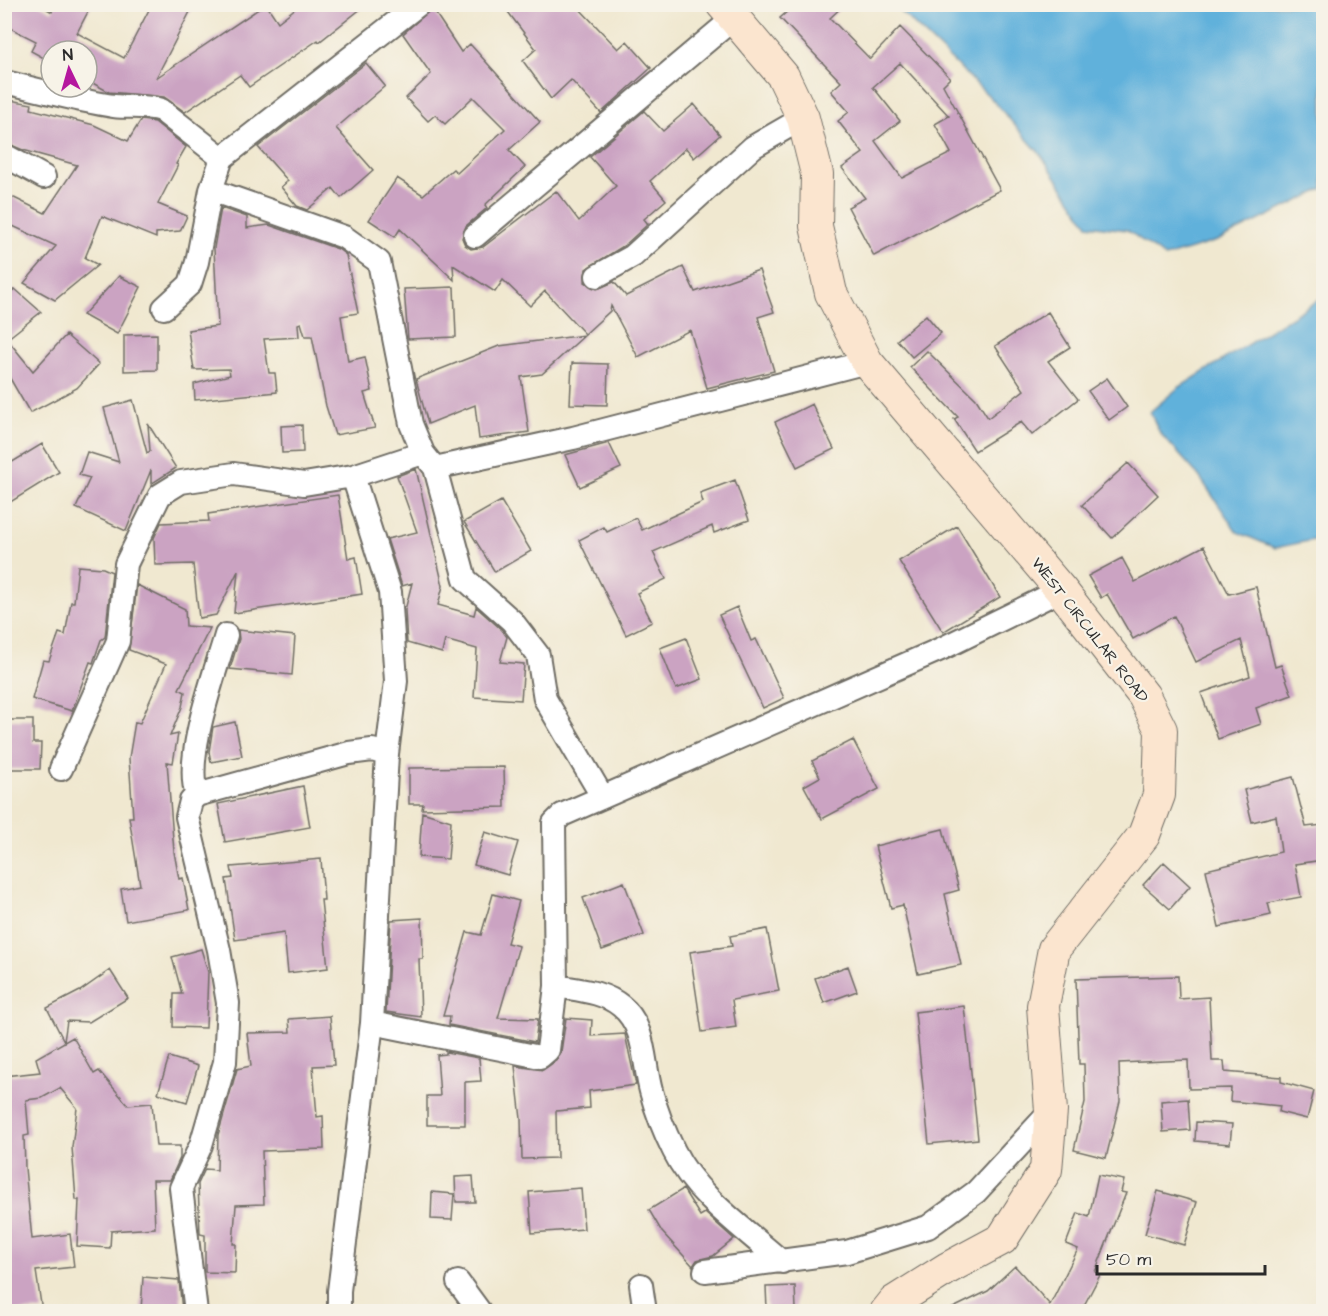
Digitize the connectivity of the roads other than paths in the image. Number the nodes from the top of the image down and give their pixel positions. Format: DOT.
graph roads {
  1 [pos="419,4"];
  2 [pos="728,11"];
  3 [pos="4,82"];
  4 [pos="803,118"];
  5 [pos="4,155"];
  6 [pos="222,158"];
  7 [pos="44,177"];
  8 [pos="211,190"];
  9 [pos="475,236"];
  10 [pos="597,276"];
  11 [pos="164,308"];
  12 [pos="867,362"];
  13 [pos="429,460"];
  14 [pos="353,476"];
  15 [pos="1061,590"];
  16 [pos="226,634"];
  17 [pos="387,754"];
  18 [pos="61,769"];
  19 [pos="197,795"];
  20 [pos="602,796"];
  21 [pos="556,986"];
  22 [pos="372,1023"];
  23 [pos="1051,1111"];
  24 [pos="782,1262"];
  25 [pos="705,1270"];
  26 [pos="458,1282"];
  27 [pos="641,1286"];
  28 [pos="196,1311"];
  29 [pos="339,1311"];
  30 [pos="480,1311"];
  31 [pos="645,1311"];
  32 [pos="886,1311"];
  1 -- 6 [label="street"];
  2 -- 4 [label="street, WEST CIRCULAR ROAD"];
  2 -- 9 [label="street"];
  3 -- 6 [label="street"];
  4 -- 10 [label="street"];
  4 -- 12 [label="street, WEST CIRCULAR ROAD"];
  5 -- 7 [label="street"];
  6 -- 8 [label="street"];
  8 -- 11 [label="street"];
  8 -- 13 [label="street"];
  12 -- 13 [label="street"];
  12 -- 15 [label="street, WEST CIRCULAR ROAD"];
  13 -- 14 [label="street"];
  13 -- 20 [label="street"];
  14 -- 17 [label="street"];
  14 -- 18 [label="street"];
  15 -- 20 [label="street"];
  15 -- 23 [label="street, WEST CIRCULAR ROAD"];
  16 -- 19 [label="street"];
  17 -- 19 [label="street"];
  17 -- 22 [label="street"];
  19 -- 28 [label="street"];
  20 -- 21 [label="street"];
  21 -- 22 [label="street"];
  21 -- 24 [label="street"];
  22 -- 29 [label="street"];
  23 -- 24 [label="street"];
  23 -- 32 [label="street, WEST CIRCULAR ROAD"];
  24 -- 25 [label="street"];
  26 -- 30 [label="street"];
  27 -- 31 [label="street"];
}
